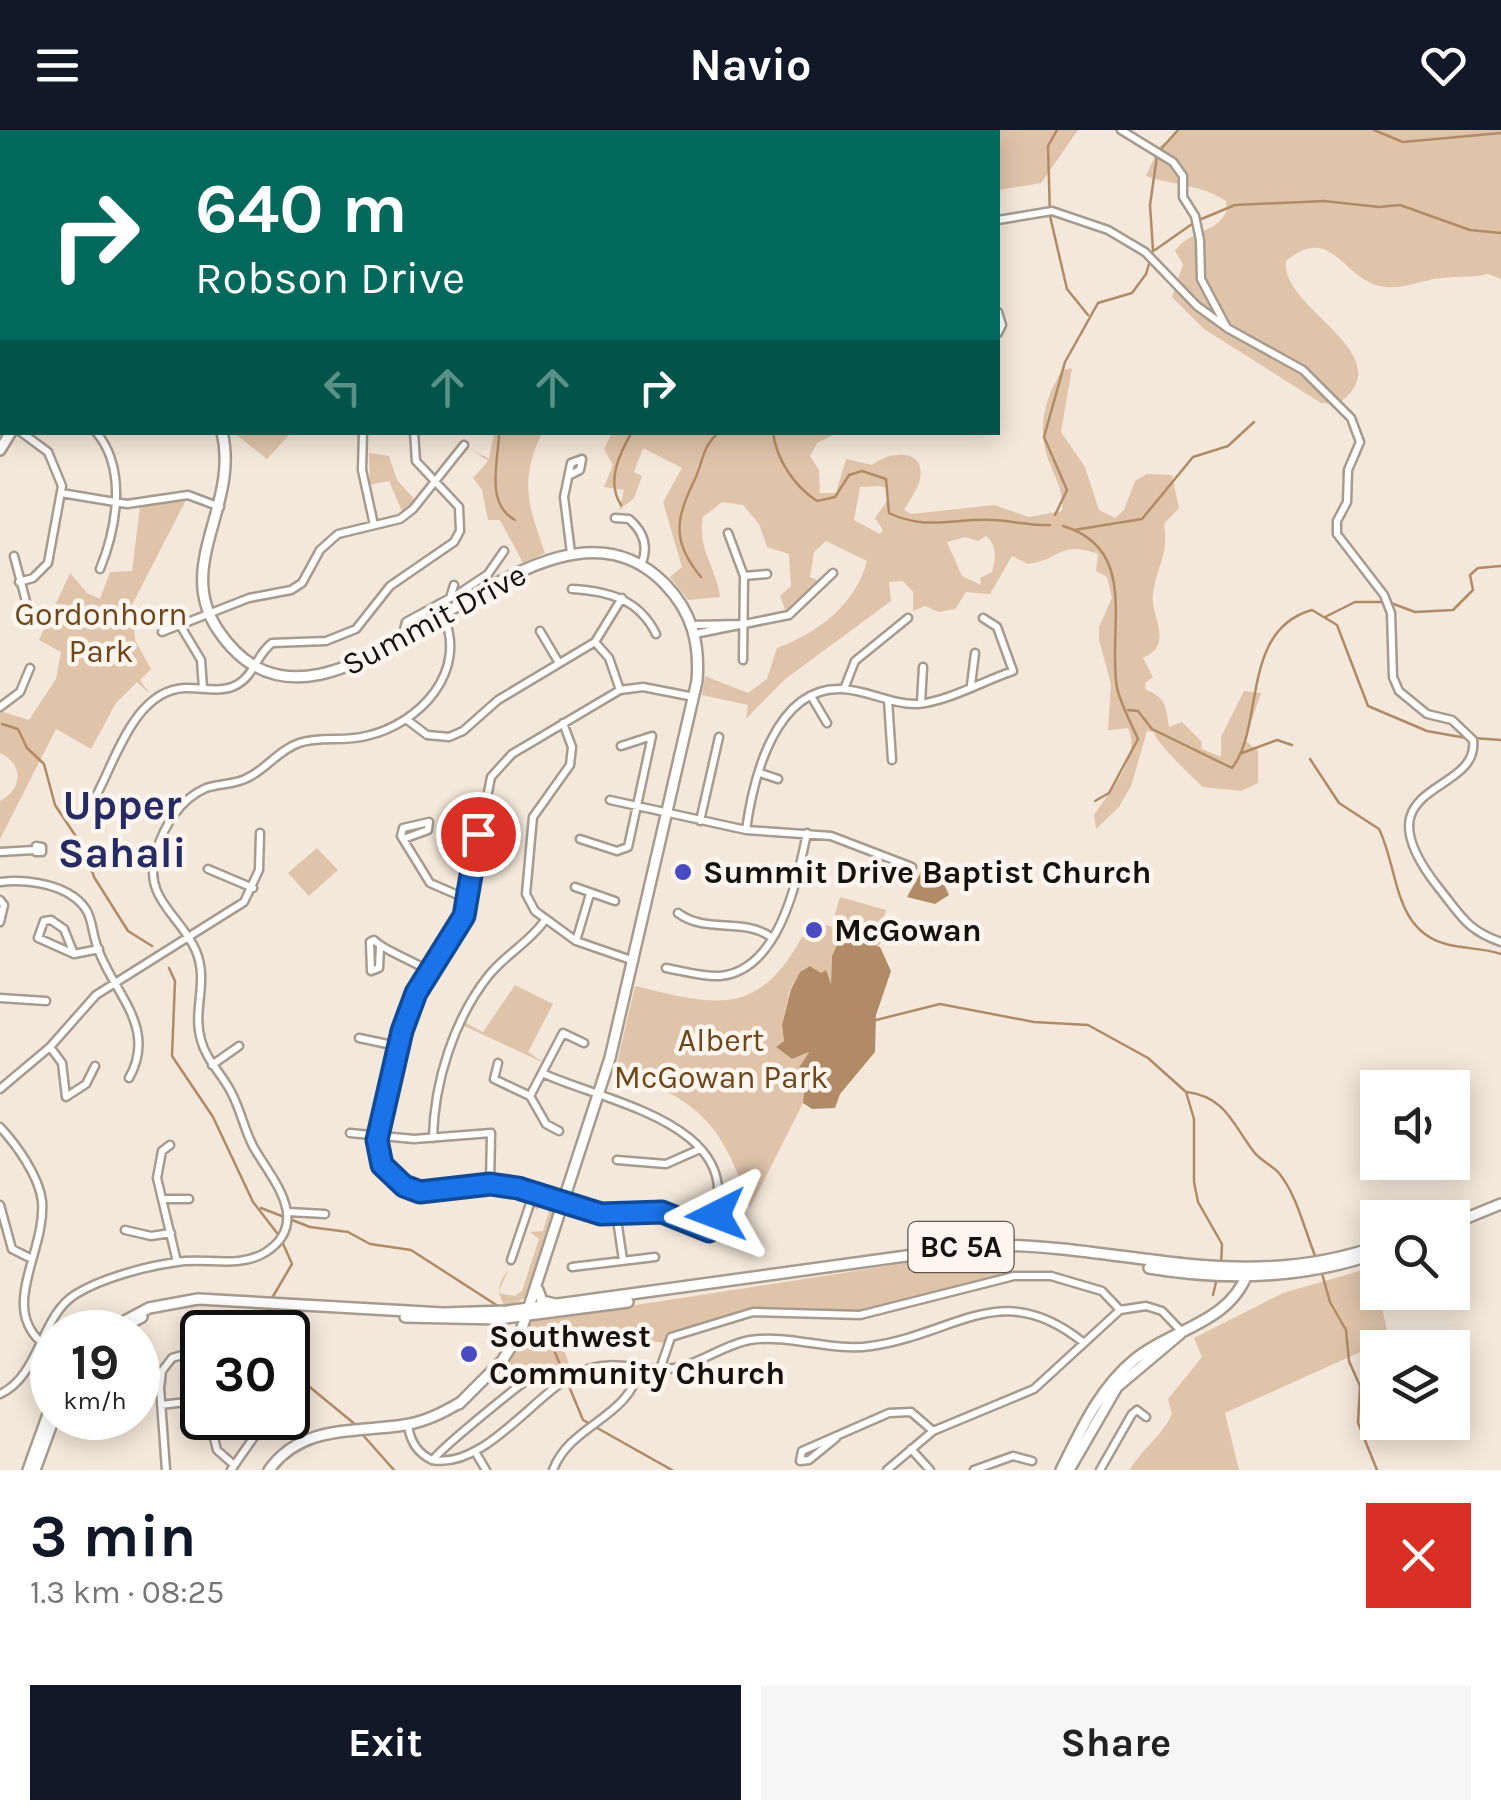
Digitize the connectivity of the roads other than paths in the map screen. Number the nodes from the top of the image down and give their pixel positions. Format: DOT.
graph roads {
  1 [pos="1121,130"];
  2 [pos="1000,220"];
  3 [pos="1227,328"];
  4 [pos="25,435"];
  5 [pos="98,435"];
  6 [pos="222,435"];
  7 [pos="363,435"];
  8 [pos="414,435"];
  9 [pos="464,445"];
  10 [pos="570,475"];
  11 [pos="435,482"];
  12 [pos="61,494"];
  13 [pos="114,502"];
  14 [pos="220,507"];
  15 [pos="615,518"];
  16 [pos="374,525"];
  17 [pos="728,533"];
  18 [pos="504,551"];
  19 [pos="571,553"];
  20 [pos="14,556"];
  21 [pos="641,565"];
  22 [pos="100,569"];
  23 [pos="833,573"];
  24 [pos="766,574"];
  25 [pos="744,576"];
  26 [pos="19,582"];
  27 [pos="454,585"];
  28 [pos="572,589"];
  29 [pos="622,598"];
  30 [pos="457,608"];
  31 [pos="28,609"];
  32 [pos="209,614"];
  33 [pos="443,615"];
  34 [pos="908,618"];
  35 [pos="983,618"];
  36 [pos="745,624"];
  37 [pos="180,625"];
  38 [pos="694,629"];
  39 [pos="540,631"];
  40 [pos="162,632"];
  41 [pos="656,634"];
  42 [pos="402,638"];
  43 [pos="595,642"];
  44 [pos="975,653"];
  45 [pos="743,660"];
  46 [pos="254,664"];
  47 [pos="559,664"];
  48 [pos="30,668"];
  49 [pos="922,668"];
  50 [pos="971,686"];
  51 [pos="204,688"];
  52 [pos="844,688"];
  53 [pos="620,690"];
  54 [pos="810,696"];
  55 [pos="694,697"];
  56 [pos="888,700"];
  57 [pos="921,703"];
  58 [pos="0,707"];
  59 [pos="406,719"];
  60 [pos="563,723"];
  61 [pos="826,723"];
  62 [pos="719,738"];
  63 [pos="622,746"];
  64 [pos="892,760"];
  65 [pos="760,772"];
  66 [pos="778,778"];
  67 [pos="96,796"];
  68 [pos="610,800"];
  69 [pos="636,806"];
  70 [pos="668,813"];
  71 [pos="700,821"];
  72 [pos="746,830"];
  73 [pos="807,832"];
  74 [pos="260,833"];
  75 [pos="406,838"];
  76 [pos="580,839"];
  77 [pos="34,850"];
  78 [pos="0,852"];
  79 [pos="912,867"];
  80 [pos="208,868"];
  81 [pos="734,876"];
  82 [pos="1,879"];
  83 [pos="796,882"];
  84 [pos="576,887"];
  85 [pos="253,888"];
  86 [pos="590,894"];
  87 [pos="467,899"];
  88 [pos="0,900"];
  89 [pos="615,900"];
  90 [pos="678,914"];
  91 [pos="545,920"];
  92 [pos="0,922"];
  93 [pos="771,937"];
  94 [pos="190,940"];
  95 [pos="576,941"];
  96 [pos="1501,942"];
  97 [pos="380,947"];
  98 [pos="99,948"];
  99 [pos="74,954"];
  100 [pos="634,961"];
  101 [pos="666,968"];
  102 [pos="430,972"];
  103 [pos="117,983"];
  104 [pos="0,998"];
  105 [pos="46,1002"];
  106 [pos="359,1038"];
  107 [pos="584,1044"];
  108 [pos="239,1046"];
  109 [pos="398,1046"];
  110 [pos="50,1047"];
  111 [pos="498,1063"];
  112 [pos="212,1065"];
  113 [pos="95,1066"];
  114 [pos="542,1073"];
  115 [pos="129,1078"];
  116 [pos="0,1088"];
  117 [pos="601,1095"];
  118 [pos="530,1096"];
  119 [pos="0,1126"];
  120 [pos="559,1131"];
  121 [pos="350,1133"];
  122 [pos="378,1136"];
  123 [pos="433,1138"];
  124 [pos="170,1146"];
  125 [pos="700,1150"];
  126 [pos="616,1160"];
  127 [pos="490,1184"];
  128 [pos="534,1192"];
  129 [pos="164,1199"];
  130 [pos="189,1199"];
  131 [pos="1501,1201"];
  132 [pos="564,1202"];
  133 [pos="0,1205"];
  134 [pos="288,1212"];
  135 [pos="616,1213"];
  136 [pos="325,1214"];
  137 [pos="1470,1214"];
  138 [pos="126,1230"];
  139 [pos="171,1233"];
  140 [pos="1360,1253"];
  141 [pos="1360,1255"];
  142 [pos="655,1256"];
  143 [pos="28,1257"];
  144 [pos="512,1260"];
  145 [pos="623,1260"];
  146 [pos="176,1262"];
  147 [pos="572,1267"];
  148 [pos="1248,1273"];
  149 [pos="1212,1276"];
  150 [pos="1264,1276"];
  151 [pos="537,1286"];
  152 [pos="1233,1300"];
  153 [pos="562,1305"];
  154 [pos="59,1310"];
  155 [pos="144,1310"];
  156 [pos="160,1310"];
  157 [pos="1120,1310"];
  158 [pos="529,1313"];
  159 [pos="503,1315"];
  160 [pos="1182,1332"];
  161 [pos="30,1334"];
  162 [pos="1084,1343"];
  163 [pos="515,1344"];
  164 [pos="180,1352"];
  165 [pos="30,1361"];
  166 [pos="640,1366"];
  167 [pos="660,1369"];
  168 [pos="557,1386"];
  169 [pos="0,1394"];
  170 [pos="180,1403"];
  171 [pos="459,1404"];
  172 [pos="161,1405"];
  173 [pos="1146,1417"];
  174 [pos="408,1425"];
  175 [pos="933,1431"];
  176 [pos="843,1434"];
  177 [pos="40,1440"];
  178 [pos="44,1440"];
  179 [pos="214,1440"];
  180 [pos="252,1440"];
  181 [pos="912,1449"];
  182 [pos="477,1455"];
  183 [pos="433,1460"];
  184 [pos="1032,1462"];
  185 [pos="233,1467"];
  186 [pos="31,1470"];
  187 [pos="166,1470"];
  188 [pos="269,1470"];
  189 [pos="486,1470"];
  190 [pos="552,1470"];
  191 [pos="887,1470"];
  192 [pos="930,1470"];
  193 [pos="974,1470"];
  194 [pos="1065,1470"];
  195 [pos="1100,1470"];
  1 -- 3 [label="street"];
  2 -- 3 [label="street"];
  3 -- 96 [label="street"];
  4 -- 12 [label="street"];
  5 -- 13 [label="street"];
  6 -- 14 [label="main road"];
  7 -- 16 [label="street"];
  8 -- 11 [label="street"];
  9 -- 11 [label="street"];
  10 -- 19 [label="street"];
  11 -- 16 [label="street"];
  11 -- 46 [label="street"];
  12 -- 13 [label="street"];
  12 -- 26 [label="street"];
  13 -- 14 [label="street"];
  13 -- 22 [label="street"];
  14 -- 32 [label="main road"];
  15 -- 21 [label="street"];
  16 -- 32 [label="street"];
  17 -- 25 [label="street"];
  18 -- 30 [label="street"];
  19 -- 21 [label="main road, Summit Drive"];
  19 -- 30 [label="main road, Summit Drive"];
  20 -- 26 [label="street"];
  21 -- 38 [label="main road, Summit Drive"];
  23 -- 36 [label="street"];
  24 -- 25 [label="street"];
  25 -- 36 [label="street"];
  26 -- 31 [label="street"];
  27 -- 42 [label="street"];
  28 -- 29 [label="street"];
  29 -- 41 [label="street"];
  29 -- 43 [label="street"];
  30 -- 33 [label="main road, Summit Drive"];
  32 -- 37 [label="street"];
  32 -- 46 [label="main road"];
  33 -- 42 [label="main road, Summit Drive"];
  33 -- 59 [label="street"];
  34 -- 52 [label="street"];
  35 -- 50 [label="street"];
  36 -- 38 [label="street"];
  36 -- 45 [label="street"];
  37 -- 40 [label="street"];
  37 -- 51 [label="street"];
  38 -- 55 [label="main road"];
  39 -- 47 [label="street"];
  42 -- 46 [label="main road, Summit Drive"];
  43 -- 47 [label="street"];
  43 -- 53 [label="street"];
  44 -- 50 [label="street"];
  46 -- 51 [label="street"];
  47 -- 59 [label="street"];
  48 -- 58 [label="street"];
  49 -- 57 [label="street"];
  50 -- 57 [label="street"];
  51 -- 67 [label="street"];
  52 -- 54 [label="street"];
  52 -- 56 [label="street"];
  53 -- 55 [label="street"];
  53 -- 60 [label="street"];
  54 -- 61 [label="street"];
  54 -- 65 [label="street"];
  55 -- 70 [label="main road"];
  56 -- 57 [label="street"];
  56 -- 64 [label="street"];
  59 -- 94 [label="street"];
  60 -- 87 [label="street"];
  60 -- 91 [label="street"];
  62 -- 71 [label="street"];
  63 -- 69 [label="street"];
  65 -- 66 [label="street"];
  65 -- 72 [label="street"];
  68 -- 69 [label="street"];
  69 -- 70 [label="street"];
  69 -- 76 [label="street"];
  70 -- 71 [label="street"];
  70 -- 100 [label="main road"];
  71 -- 72 [label="street"];
  72 -- 73 [label="street"];
  73 -- 79 [label="street"];
  73 -- 83 [label="street"];
  74 -- 85 [label="street"];
  75 -- 87 [label="street"];
  77 -- 78 [label="street"];
  80 -- 85 [label="street"];
  81 -- 83 [label="street"];
  82 -- 98 [label="street"];
  83 -- 93 [label="street"];
  84 -- 86 [label="street"];
  85 -- 94 [label="street"];
  86 -- 89 [label="street"];
  86 -- 95 [label="street"];
  87 -- 102 [label="street"];
  88 -- 92 [label="street"];
  90 -- 93 [label="street"];
  91 -- 95 [label="street"];
  91 -- 123 [label="street"];
  93 -- 101 [label="street"];
  94 -- 103 [label="street"];
  94 -- 112 [label="street"];
  95 -- 100 [label="street"];
  97 -- 102 [label="street"];
  98 -- 99 [label="street"];
  98 -- 103 [label="street"];
  99 -- 99 [label="street"];
  100 -- 117 [label="main road"];
  102 -- 109 [label="street"];
  103 -- 110 [label="street"];
  103 -- 115 [label="street"];
  104 -- 105 [label="street"];
  106 -- 109 [label="street"];
  107 -- 114 [label="street"];
  108 -- 112 [label="street"];
  109 -- 122 [label="street"];
  110 -- 113 [label="street"];
  110 -- 116 [label="street"];
  111 -- 118 [label="street"];
  112 -- 134 [label="street"];
  114 -- 117 [label="street"];
  114 -- 118 [label="street"];
  117 -- 125 [label="street"];
  117 -- 132 [label="main road"];
  118 -- 120 [label="street"];
  119 -- 143 [label="street"];
  121 -- 122 [label="street"];
  122 -- 123 [label="street"];
  122 -- 127 [label="street"];
  123 -- 127 [label="street"];
  124 -- 129 [label="street"];
  125 -- 126 [label="street"];
  125 -- 135 [label="street"];
  127 -- 128 [label="street"];
  128 -- 132 [label="street"];
  128 -- 144 [label="street"];
  129 -- 130 [label="street"];
  129 -- 139 [label="street"];
  131 -- 137 [label="main road"];
  132 -- 135 [label="street"];
  132 -- 151 [label="main road"];
  133 -- 143 [label="street"];
  134 -- 136 [label="street"];
  134 -- 146 [label="street"];
  135 -- 145 [label="street"];
  138 -- 139 [label="street"];
  139 -- 146 [label="street"];
  140 -- 148 [label="main road, BC 5A"];
  141 -- 150 [label="main road, BC 5A"];
  142 -- 145 [label="street"];
  143 -- 161 [label="street"];
  145 -- 147 [label="street"];
  146 -- 154 [label="street"];
  148 -- 149 [label="main road, BC 5A"];
  148 -- 150 [label="main road, BC 5A"];
  148 -- 152 [label="main road"];
  148 -- 153 [label="main road, BC 5A"];
  149 -- 152 [label="main road"];
  149 -- 158 [label="main road, BC 5A"];
  150 -- 152 [label="main road"];
  151 -- 153 [label="main road"];
  151 -- 158 [label="main road"];
  151 -- 159 [label="main road"];
  152 -- 160 [label="main road"];
  153 -- 158 [label="main road, BC 5A"];
  155 -- 159 [label="main road, BC 5A"];
  156 -- 159 [label="main road, BC 5A"];
  157 -- 160 [label="street"];
  157 -- 162 [label="street"];
  157 -- 167 [label="street"];
  158 -- 159 [label="main road, BC 5A"];
  158 -- 163 [label="main road"];
  158 -- 171 [label="main road"];
  159 -- 163 [label="main road"];
  160 -- 194 [label="main road"];
  162 -- 167 [label="street"];
  162 -- 175 [label="street"];
  163 -- 171 [label="main road"];
  164 -- 172 [label="street"];
  165 -- 169 [label="street"];
  166 -- 167 [label="street"];
  166 -- 168 [label="street"];
  166 -- 190 [label="street"];
  168 -- 182 [label="street"];
  168 -- 183 [label="street"];
  170 -- 172 [label="street"];
  171 -- 174 [label="main road"];
  172 -- 187 [label="street"];
  173 -- 195 [label="street"];
  174 -- 183 [label="street"];
  174 -- 188 [label="main road"];
  175 -- 176 [label="street"];
  175 -- 181 [label="street"];
  176 -- 176 [label="street"];
  177 -- 186 [label="main road"];
  178 -- 186 [label="main road"];
  179 -- 185 [label="street"];
  180 -- 185 [label="street"];
  181 -- 191 [label="street"];
  181 -- 192 [label="street"];
  182 -- 183 [label="street"];
  182 -- 189 [label="street"];
  184 -- 193 [label="street"];
}
